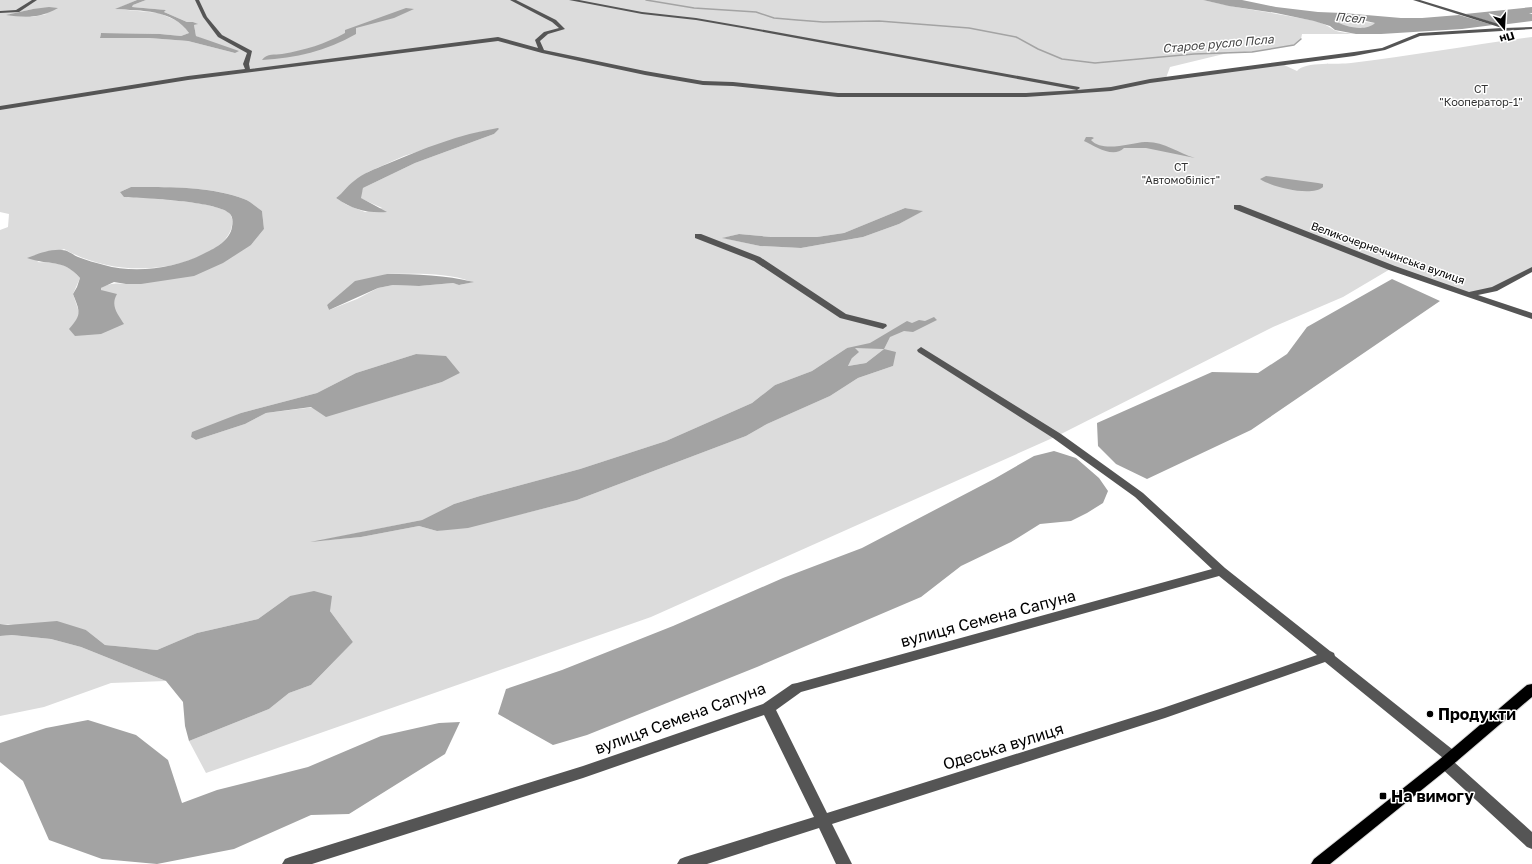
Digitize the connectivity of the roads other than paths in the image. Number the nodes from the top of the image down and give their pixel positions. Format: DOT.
graph roads {
  1 [pos="35,0"];
  2 [pos="197,0"];
  3 [pos="512,0"];
  4 [pos="571,0"];
  5 [pos="1415,0"];
  6 [pos="0,12"];
  7 [pos="1532,28"];
  8 [pos="1511,30"];
  9 [pos="542,51"];
  10 [pos="248,71"];
  11 [pos="1091,90"];
  12 [pos="0,108"];
  13 [pos="1237,207"];
  14 [pos="698,236"];
  15 [pos="1532,269"];
  16 [pos="1469,294"];
  17 [pos="1532,316"];
  18 [pos="883,326"];
  19 [pos="921,350"];
  20 [pos="1221,571"];
  21 [pos="1329,656"];
  22 [pos="1532,689"];
  23 [pos="768,708"];
  24 [pos="1449,760"];
  25 [pos="823,820"];
  26 [pos="1532,842"];
  27 [pos="290,864"];
  28 [pos="685,864"];
  29 [pos="844,864"];
  30 [pos="1318,864"];
  1 -- 6 [label="street"];
  2 -- 10 [label="street"];
  3 -- 9 [label="street"];
  4 -- 11 [label="street"];
  5 -- 8 [label="street"];
  7 -- 8 [label="street"];
  8 -- 11 [label="street"];
  9 -- 10 [label="street"];
  9 -- 11 [label="street"];
  10 -- 12 [label="street"];
  13 -- 16 [label="street, Великочернеччинська вулиця"];
  14 -- 18 [label="street"];
  15 -- 16 [label="street"];
  16 -- 17 [label="street, Великочернеччинська вулиця"];
  19 -- 20 [label="street"];
  20 -- 21 [label="street"];
  20 -- 23 [label="street, вулиця Семена Сапуна"];
  21 -- 24 [label="street"];
  21 -- 25 [label="street, Одеська вулиця"];
  22 -- 24 [label="main road"];
  23 -- 25 [label="street"];
  23 -- 27 [label="street, вулиця Семена Сапуна"];
  24 -- 26 [label="street"];
  24 -- 30 [label="main road"];
  25 -- 28 [label="street, Одеська вулиця"];
  25 -- 29 [label="street"];
}
